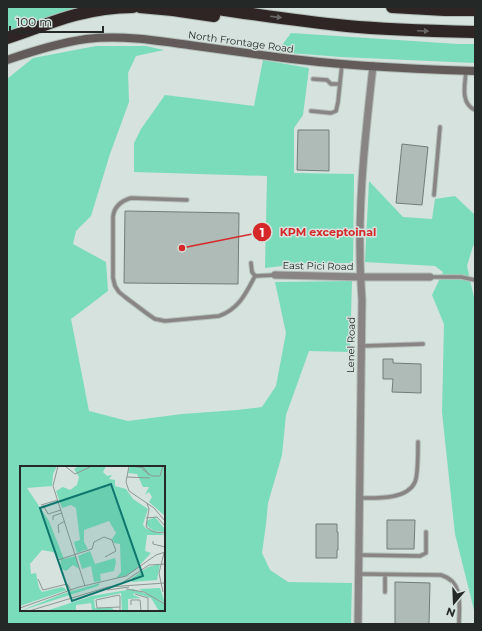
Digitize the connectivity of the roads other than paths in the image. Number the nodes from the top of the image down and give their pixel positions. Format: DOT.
graph roads {
  1 [pos="133,7"];
  2 [pos="140,7"];
  3 [pos="204,7"];
  4 [pos="392,7"];
  5 [pos="475,10"];
  6 [pos="237,12"];
  7 [pos="475,32"];
  8 [pos="7,38"];
  9 [pos="7,60"];
  10 [pos="342,64"];
  11 [pos="373,66"];
  12 [pos="466,71"];
  13 [pos="475,71"];
  14 [pos="314,79"];
  15 [pos="340,84"];
  16 [pos="475,110"];
  17 [pos="311,111"];
  18 [pos="440,127"];
  19 [pos="434,195"];
  20 [pos="187,200"];
  21 [pos="251,263"];
  22 [pos="254,276"];
  23 [pos="275,276"];
  24 [pos="361,277"];
  25 [pos="430,277"];
  26 [pos="475,280"];
  27 [pos="423,344"];
  28 [pos="361,346"];
  29 [pos="418,442"];
  30 [pos="360,498"];
  31 [pos="426,532"];
  32 [pos="359,555"];
  33 [pos="359,574"];
  34 [pos="385,574"];
  35 [pos="385,592"];
  36 [pos="358,624"];
  37 [pos="459,624"];
  1 -- 8 [label="highway"];
  2 -- 6 [label="highway"];
  3 -- 6 [label="highway"];
  4 -- 5 [label="highway"];
  6 -- 7 [label="highway, one-way"];
  9 -- 10 [label="main road, North Frontage Road"];
  10 -- 11 [label="main road, North Frontage Road"];
  10 -- 15 [label="lane"];
  11 -- 12 [label="main road, North Frontage Road"];
  11 -- 24 [label="street, Lenel Road"];
  12 -- 13 [label="main road, North Frontage Road"];
  12 -- 16 [label="lane"];
  14 -- 15 [label="lane"];
  15 -- 17 [label="lane"];
  18 -- 19 [label="lane"];
  20 -- 22 [label="lane"];
  21 -- 22 [label="lane"];
  22 -- 23 [label="lane"];
  23 -- 24 [label="street, East Pici Road"];
  24 -- 25 [label="street, East Pici Road"];
  24 -- 28 [label="street, Lenel Road"];
  25 -- 26 [label="lane"];
  27 -- 28 [label="lane"];
  28 -- 30 [label="street, Lenel Road"];
  29 -- 30 [label="lane"];
  30 -- 32 [label="street, Lenel Road"];
  31 -- 32 [label="lane"];
  32 -- 33 [label="street, Lenel Road"];
  33 -- 34 [label="lane"];
  33 -- 36 [label="street, Lenel Road"];
  34 -- 35 [label="lane"];
  34 -- 37 [label="lane"];
}
